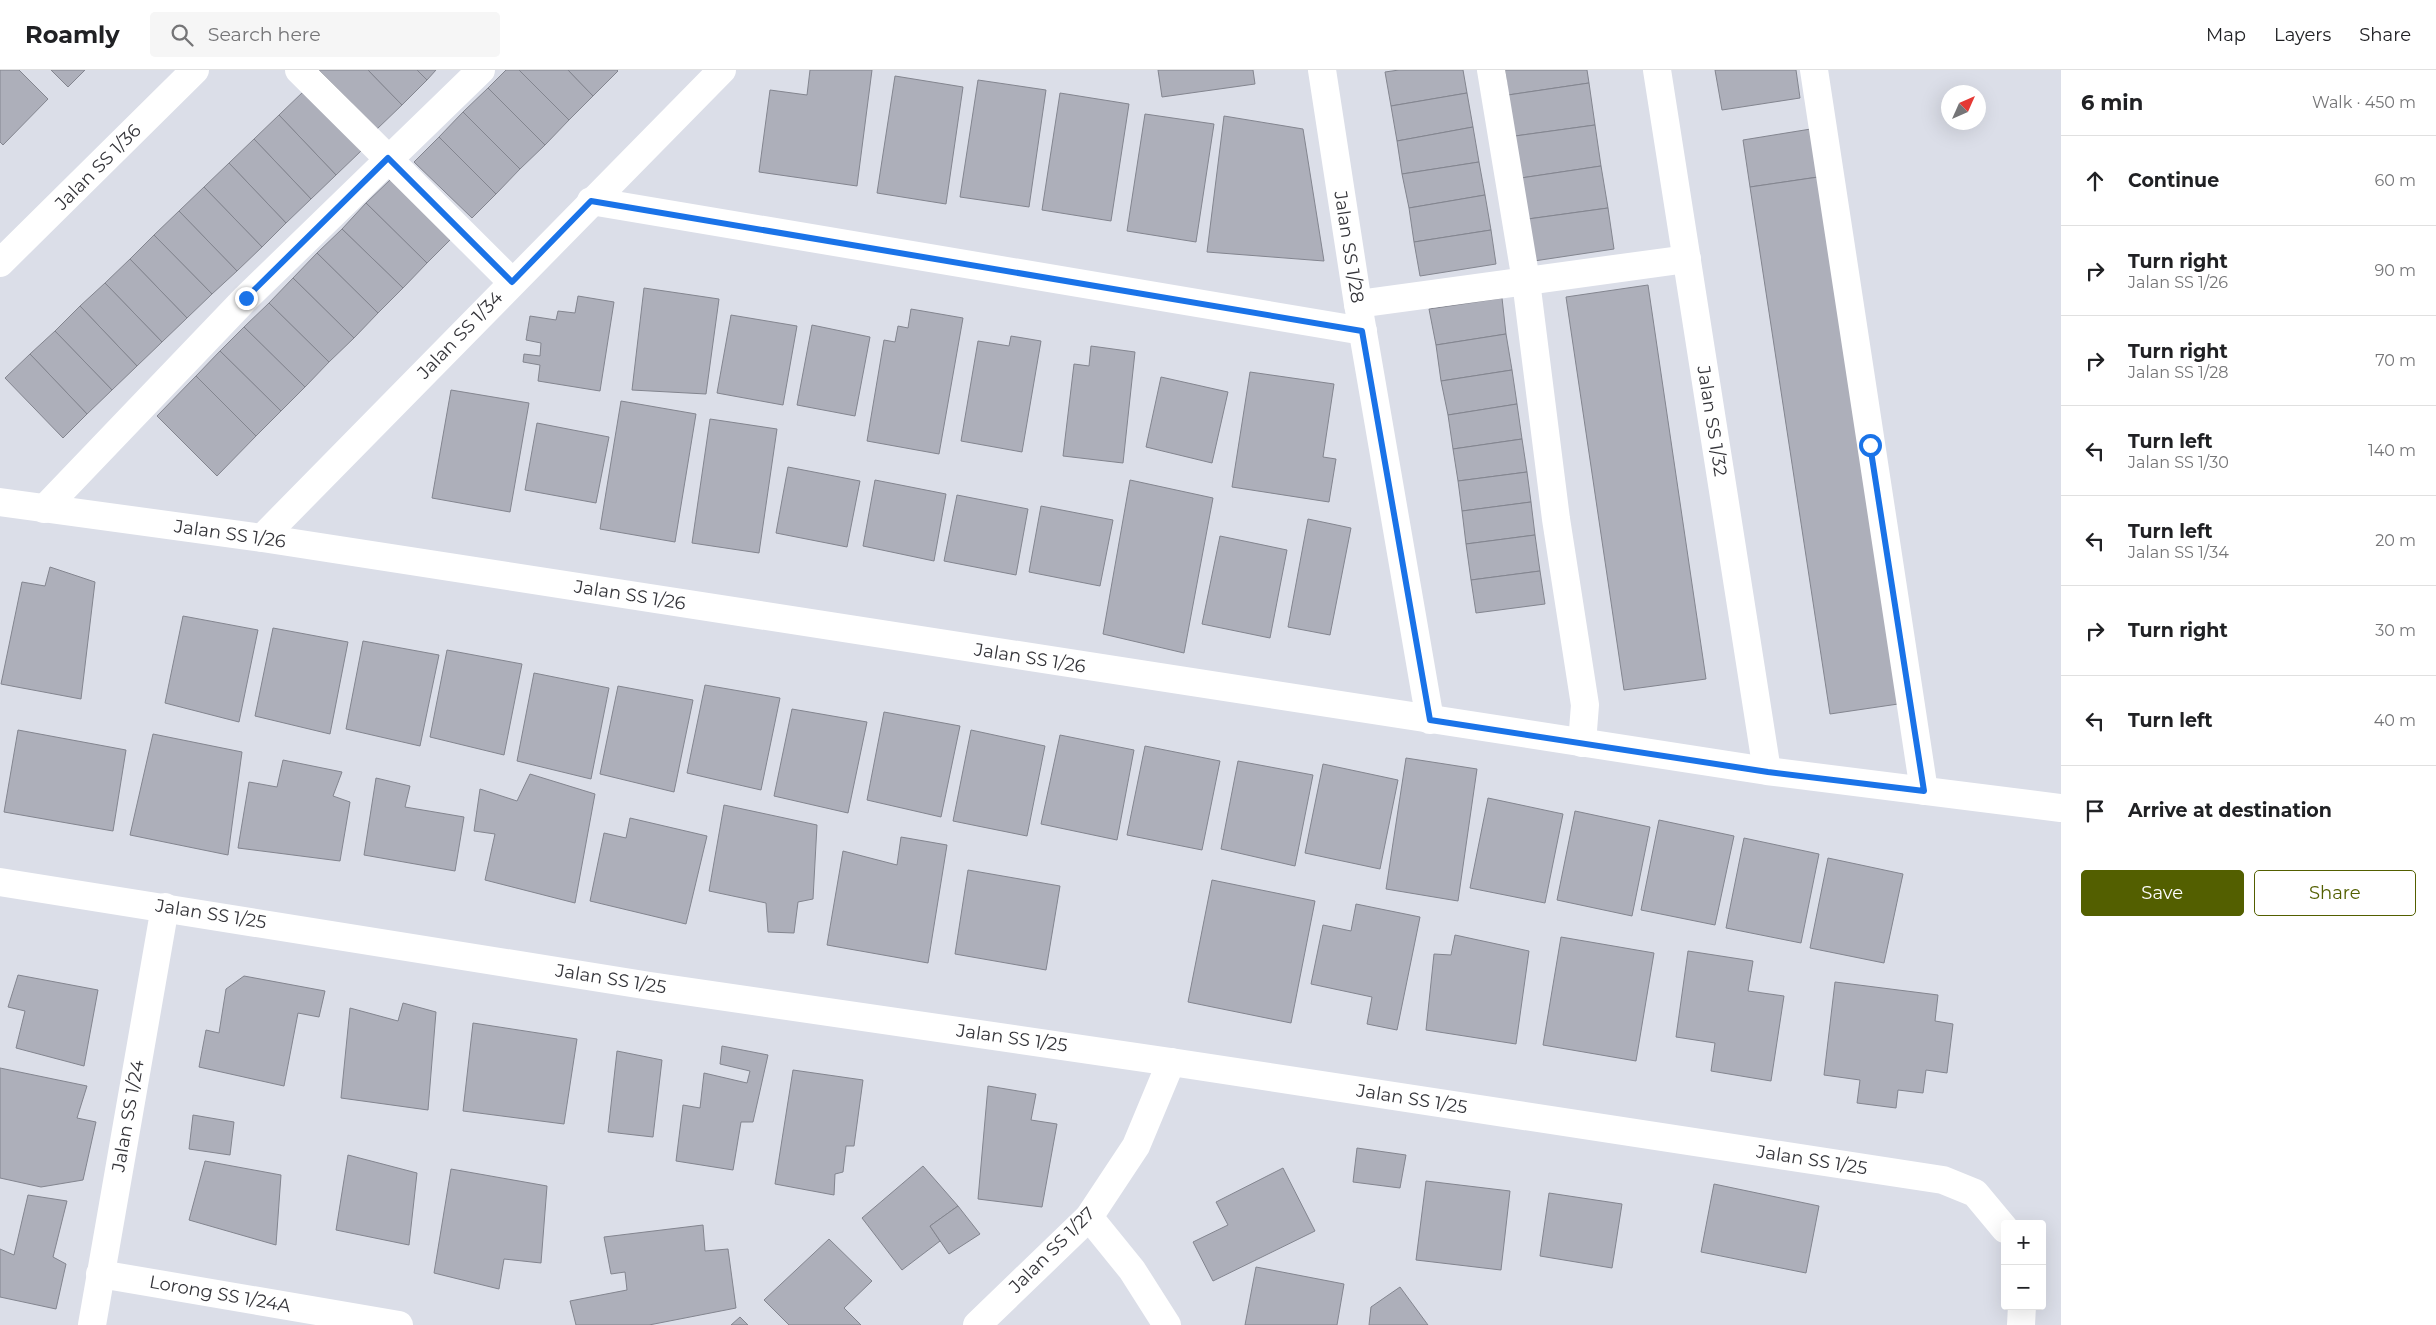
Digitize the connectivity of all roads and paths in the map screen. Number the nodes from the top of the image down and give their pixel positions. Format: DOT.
graph roads {
  1 [pos="195,70"];
  2 [pos="299,70"];
  3 [pos="481,70"];
  4 [pos="722,70"];
  5 [pos="1322,70"];
  6 [pos="1491,70"];
  7 [pos="1657,70"];
  8 [pos="1814,70"];
  9 [pos="388,158"];
  10 [pos="591,201"];
  11 [pos="1686,258"];
  12 [pos="0,263"];
  13 [pos="1526,281"];
  14 [pos="512,282"];
  15 [pos="1360,318"];
  16 [pos="0,502"];
  17 [pos="44,509"];
  18 [pos="262,538"];
  19 [pos="1430,720"];
  20 [pos="1582,743"];
  21 [pos="1768,772"];
  22 [pos="1924,791"];
  23 [pos="2061,808"];
  24 [pos="0,882"];
  25 [pos="165,907"];
  26 [pos="1171,1062"];
  27 [pos="1089,1217"];
  28 [pos="2001,1225"];
  29 [pos="100,1274"];
  30 [pos="2022,1310"];
  31 [pos="92,1325"];
  32 [pos="399,1325"];
  33 [pos="977,1325"];
  34 [pos="1167,1325"];
  35 [pos="2021,1325"];
  1 -- 12 [label="street, Jalan SS 1/36"];
  2 -- 9 [label="street"];
  3 -- 9 [label="street"];
  4 -- 10 [label="street, Jalan SS 1/34"];
  5 -- 15 [label="street, Jalan SS 1/28"];
  6 -- 13 [label="street"];
  7 -- 11 [label="street, Jalan SS 1/32"];
  8 -- 22 [label="street"];
  9 -- 14 [label="street"];
  9 -- 17 [label="street"];
  10 -- 14 [label="street, Jalan SS 1/34"];
  10 -- 15 [label="street"];
  11 -- 13 [label="street"];
  11 -- 21 [label="street, Jalan SS 1/32"];
  13 -- 15 [label="street"];
  13 -- 20 [label="street"];
  14 -- 18 [label="street, Jalan SS 1/34"];
  15 -- 19 [label="street, Jalan SS 1/28"];
  16 -- 17 [label="street, Jalan SS 1/26"];
  17 -- 18 [label="street, Jalan SS 1/26"];
  18 -- 19 [label="street, Jalan SS 1/26"];
  19 -- 20 [label="street, Jalan SS 1/26"];
  20 -- 21 [label="street, Jalan SS 1/26"];
  21 -- 22 [label="street, Jalan SS 1/26"];
  22 -- 23 [label="street, Jalan SS 1/26"];
  24 -- 25 [label="street, Jalan SS 1/25"];
  25 -- 26 [label="street, Jalan SS 1/25"];
  25 -- 29 [label="street, Jalan SS 1/24"];
  26 -- 27 [label="street, Jalan SS 1/27"];
  26 -- 28 [label="street, Jalan SS 1/25"];
  27 -- 33 [label="street, Jalan SS 1/27"];
  27 -- 34 [label="street"];
  29 -- 31 [label="street, Jalan SS 1/24"];
  29 -- 32 [label="street, Lorong SS 1/24A"];
  30 -- 35 [label="street"];
}
